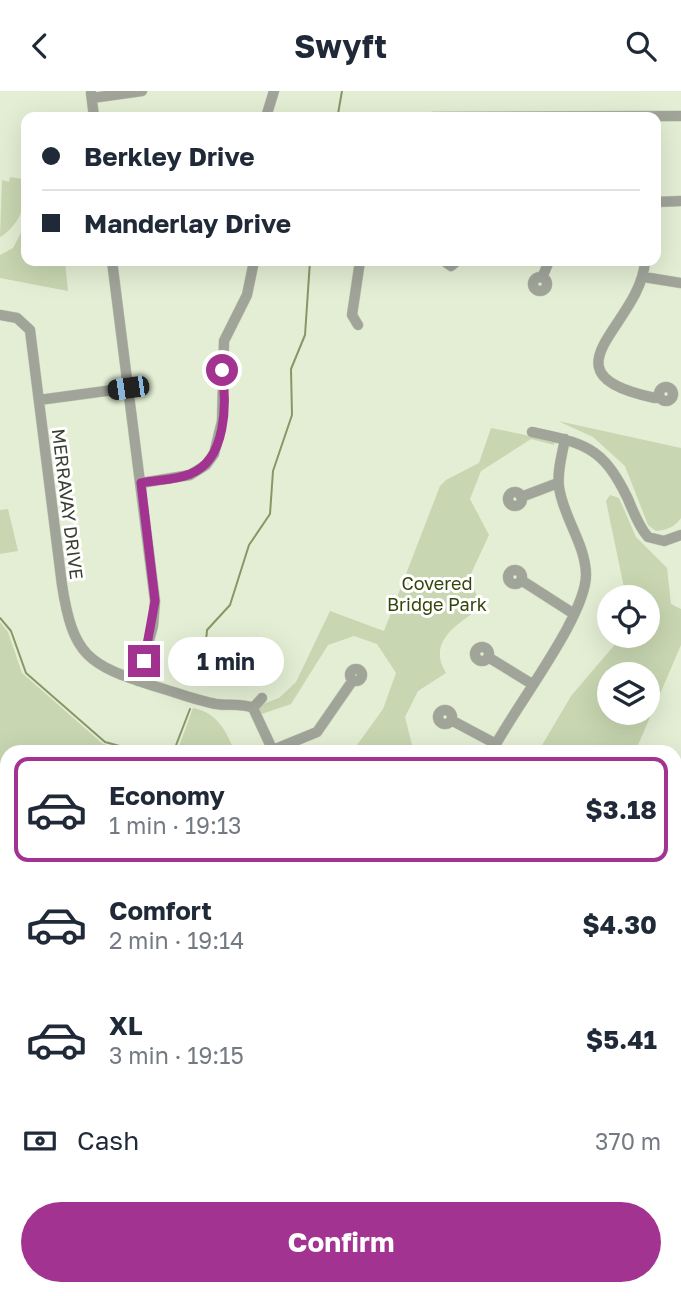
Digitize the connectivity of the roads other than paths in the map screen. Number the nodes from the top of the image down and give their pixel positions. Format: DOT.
graph roads {
  1 [pos="142,91"];
  2 [pos="274,91"];
  3 [pos="91,94"];
  4 [pos="93,112"];
  5 [pos="268,112"];
  6 [pos="661,116"];
  7 [pos="681,116"];
  8 [pos="661,201"];
  9 [pos="681,201"];
  10 [pos="114,266"];
  11 [pos="253,266"];
  12 [pos="358,266"];
  13 [pos="547,266"];
  14 [pos="645,266"];
  15 [pos="644,277"];
  16 [pos="542,278"];
  17 [pos="681,283"];
  18 [pos="0,315"];
  19 [pos="358,325"];
  20 [pos="128,388"];
  21 [pos="660,397"];
  22 [pos="39,400"];
  23 [pos="532,432"];
  24 [pos="565,439"];
  25 [pos="141,483"];
  26 [pos="558,483"];
  27 [pos="521,497"];
  28 [pos="681,535"];
  29 [pos="521,580"];
  30 [pos="574,614"];
  31 [pos="488,657"];
  32 [pos="353,680"];
  33 [pos="138,681"];
  34 [pos="531,684"];
  35 [pos="262,698"];
  36 [pos="253,708"];
  37 [pos="451,720"];
  38 [pos="272,745"];
  39 [pos="288,745"];
  40 [pos="489,745"];
  41 [pos="496,745"];
  1 -- 3 [label="street"];
  2 -- 5 [label="street"];
  3 -- 4 [label="street"];
  6 -- 7 [label="street"];
  8 -- 9 [label="street"];
  10 -- 20 [label="street"];
  11 -- 25 [label="street"];
  12 -- 19 [label="street"];
  13 -- 16 [label="street"];
  14 -- 15 [label="street"];
  15 -- 17 [label="street"];
  15 -- 21 [label="street"];
  18 -- 22 [label="street, MERRAVAY DRIVE"];
  20 -- 22 [label="street"];
  20 -- 25 [label="street"];
  22 -- 33 [label="street, MERRAVAY DRIVE"];
  23 -- 24 [label="street"];
  24 -- 26 [label="street"];
  24 -- 28 [label="street"];
  25 -- 33 [label="street"];
  26 -- 27 [label="street"];
  26 -- 30 [label="street"];
  29 -- 30 [label="street"];
  30 -- 34 [label="street"];
  31 -- 34 [label="street"];
  32 -- 39 [label="street"];
  33 -- 36 [label="street, MERRAVAY DRIVE"];
  34 -- 41 [label="street"];
  35 -- 36 [label="street"];
  36 -- 38 [label="street"];
  37 -- 40 [label="street"];
}
